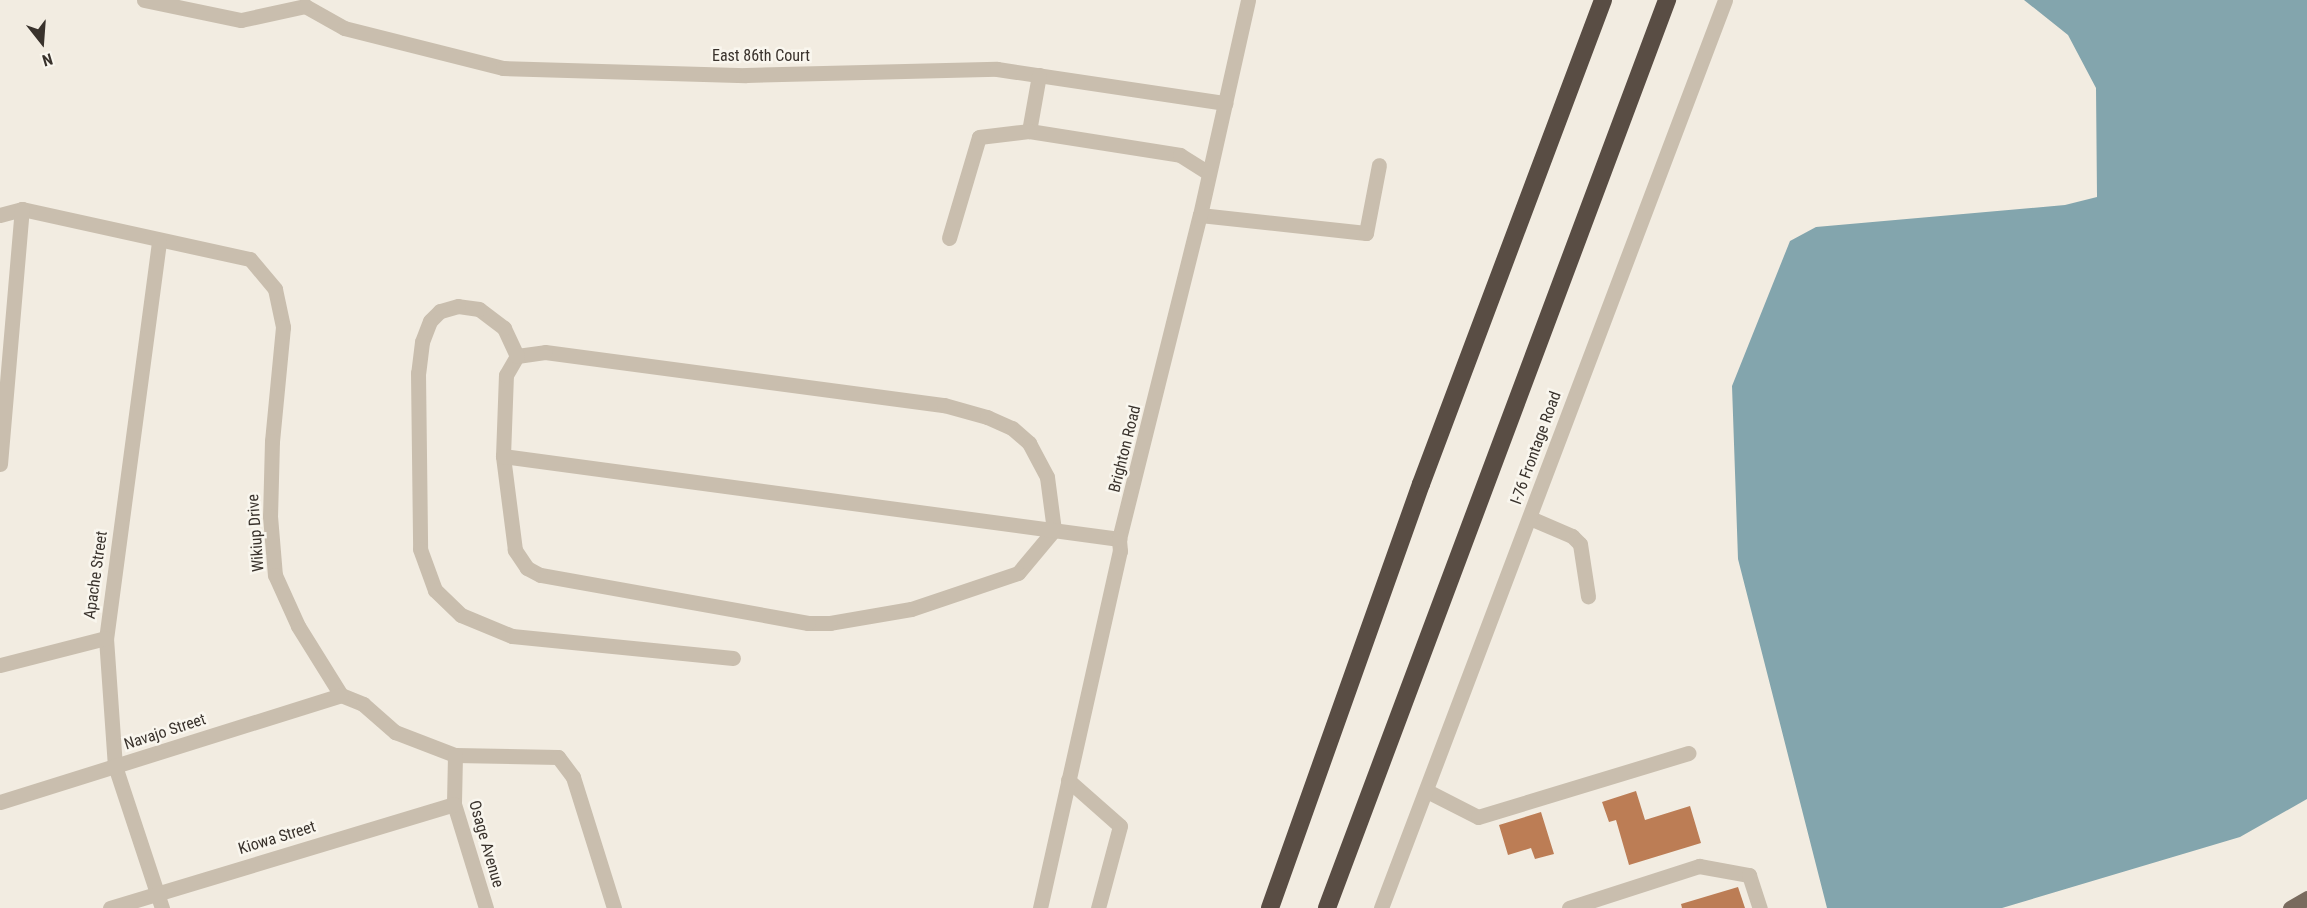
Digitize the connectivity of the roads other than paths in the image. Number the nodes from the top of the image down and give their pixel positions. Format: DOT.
graph roads {
  1 [pos="144,0"];
  2 [pos="1248,0"];
  3 [pos="1603,0"];
  4 [pos="1667,0"];
  5 [pos="1725,0"];
  6 [pos="1039,75"];
  7 [pos="1225,103"];
  8 [pos="1029,131"];
  9 [pos="1379,165"];
  10 [pos="1209,174"];
  11 [pos="22,209"];
  12 [pos="0,215"];
  13 [pos="1200,215"];
  14 [pos="949,238"];
  15 [pos="159,242"];
  16 [pos="517,356"];
  17 [pos="504,456"];
  18 [pos="0,464"];
  19 [pos="1530,518"];
  20 [pos="1054,530"];
  21 [pos="1119,539"];
  22 [pos="1588,596"];
  23 [pos="106,638"];
  24 [pos="733,658"];
  25 [pos="0,665"];
  26 [pos="341,695"];
  27 [pos="1689,753"];
  28 [pos="455,754"];
  29 [pos="115,766"];
  30 [pos="1068,780"];
  31 [pos="1427,790"];
  32 [pos="0,802"];
  33 [pos="454,804"];
  34 [pos="157,893"];
  35 [pos="2307,898"];
  36 [pos="111,908"];
  37 [pos="162,908"];
  38 [pos="486,908"];
  39 [pos="614,908"];
  40 [pos="1040,908"];
  41 [pos="1098,908"];
  42 [pos="1270,908"];
  43 [pos="1328,908"];
  44 [pos="1382,908"];
  45 [pos="1569,908"];
  46 [pos="1760,908"];
  47 [pos="2290,908"];
  1 -- 6 [label="street, East 86th Court"];
  2 -- 7 [label="street, Brighton Road"];
  3 -- 42 [label="highway"];
  4 -- 43 [label="highway"];
  5 -- 19 [label="street, I-76 Frontage Road"];
  6 -- 7 [label="street, East 86th Court"];
  6 -- 8 [label="street"];
  7 -- 10 [label="street, Brighton Road"];
  8 -- 10 [label="street"];
  8 -- 14 [label="street"];
  9 -- 13 [label="street"];
  10 -- 13 [label="street, Brighton Road"];
  11 -- 12 [label="street, Wikiup Drive"];
  11 -- 15 [label="street, Wikiup Drive"];
  11 -- 18 [label="street"];
  13 -- 21 [label="street, Brighton Road"];
  15 -- 23 [label="street, Apache Street"];
  15 -- 26 [label="street, Wikiup Drive"];
  16 -- 17 [label="street"];
  16 -- 20 [label="street"];
  16 -- 24 [label="street"];
  17 -- 20 [label="street"];
  17 -- 20 [label="street"];
  19 -- 22 [label="street"];
  19 -- 31 [label="street, I-76 Frontage Road"];
  20 -- 21 [label="street"];
  21 -- 30 [label="street, Brighton Road"];
  23 -- 25 [label="street"];
  23 -- 29 [label="street, Apache Street"];
  26 -- 28 [label="street"];
  26 -- 29 [label="street, Navajo Street"];
  27 -- 31 [label="street"];
  28 -- 33 [label="street, Osage Avenue"];
  28 -- 39 [label="street"];
  29 -- 32 [label="street, Navajo Street"];
  29 -- 34 [label="street, Apache Street"];
  30 -- 40 [label="street, Brighton Road"];
  30 -- 41 [label="street"];
  31 -- 44 [label="street, I-76 Frontage Road"];
  33 -- 34 [label="street, Kiowa Street"];
  33 -- 38 [label="street, Osage Avenue"];
  34 -- 36 [label="street, Kiowa Street"];
  34 -- 37 [label="street, Apache Street"];
  35 -- 47 [label="main road"];
  45 -- 46 [label="street"];
}
